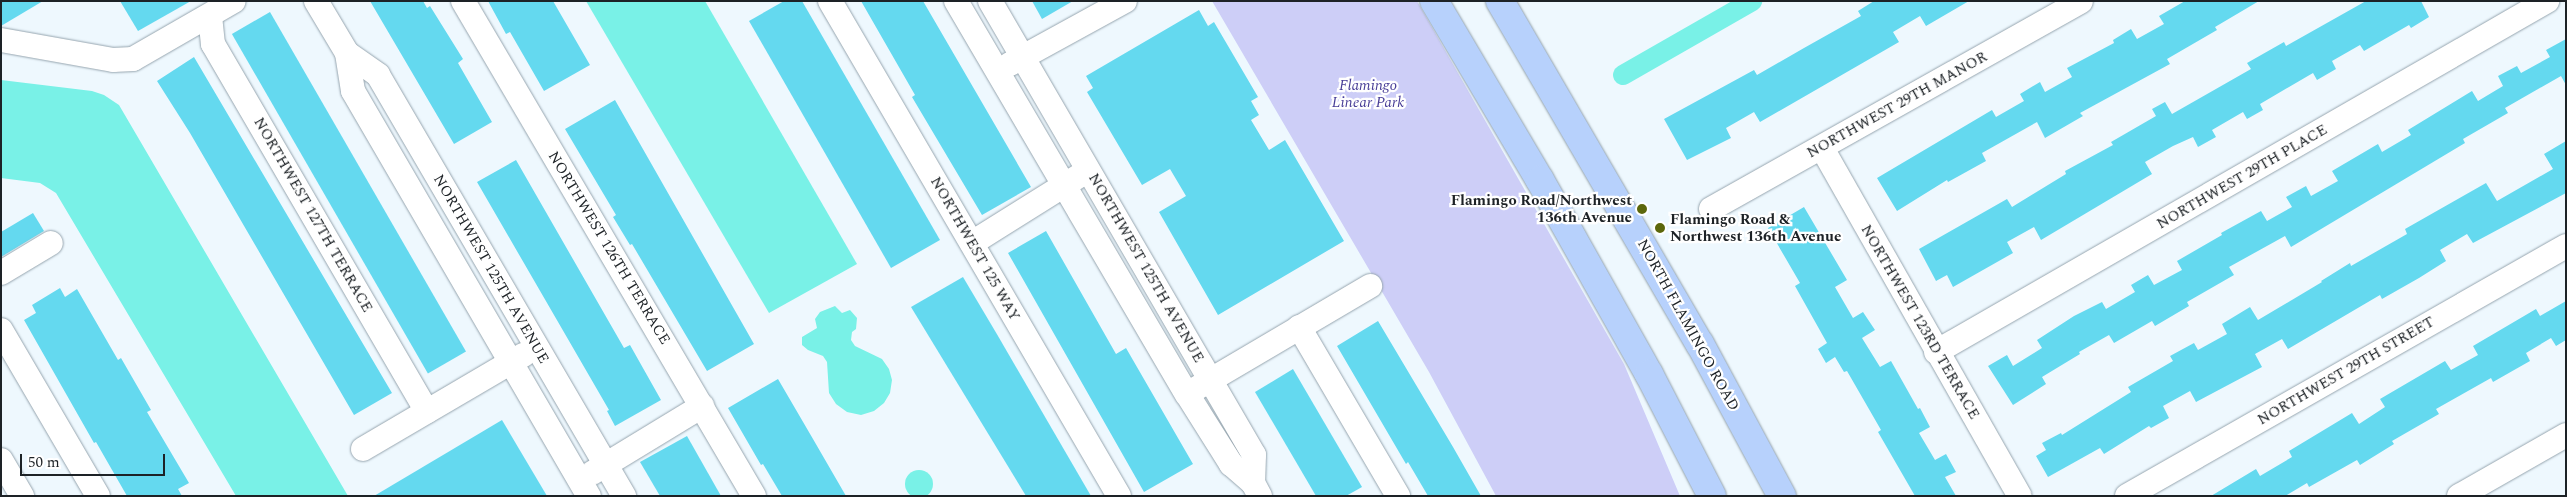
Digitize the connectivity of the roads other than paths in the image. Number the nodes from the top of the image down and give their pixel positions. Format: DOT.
graph roads {
  1 [pos="234,1"];
  2 [pos="316,1"];
  3 [pos="463,1"];
  4 [pos="830,1"];
  5 [pos="956,1"];
  6 [pos="990,1"];
  7 [pos="1434,1"];
  8 [pos="1500,1"];
  9 [pos="2081,1"];
  10 [pos="2547,1"];
  11 [pos="1122,2"];
  12 [pos="210,16"];
  13 [pos="1,40"];
  14 [pos="347,53"];
  15 [pos="1023,57"];
  16 [pos="997,71"];
  17 [pos="1822,148"];
  18 [pos="1089,171"];
  19 [pos="1064,184"];
  20 [pos="1711,209"];
  21 [pos="51,243"];
  22 [pos="972,243"];
  23 [pos="2566,246"];
  24 [pos="1,273"];
  25 [pos="1370,286"];
  26 [pos="1299,327"];
  27 [pos="1,330"];
  28 [pos="537,348"];
  29 [pos="1936,352"];
  30 [pos="511,363"];
  31 [pos="1211,380"];
  32 [pos="1187,394"];
  33 [pos="702,406"];
  34 [pos="427,411"];
  35 [pos="2566,435"];
  36 [pos="363,449"];
  37 [pos="1,460"];
  38 [pos="606,465"];
  39 [pos="584,488"];
  40 [pos="1256,489"];
  41 [pos="1394,494"];
  42 [pos="22,496"];
  43 [pos="98,496"];
  44 [pos="624,496"];
  45 [pos="754,496"];
  46 [pos="1120,496"];
  47 [pos="1712,496"];
  48 [pos="1782,496"];
  49 [pos="2020,496"];
  50 [pos="2127,496"];
  51 [pos="2459,496"];
  1 -- 12 [label="street"];
  2 -- 14 [label="street, NORTHWEST 125TH AVENUE"];
  3 -- 33 [label="street, NORTHWEST 126TH TERRACE"];
  4 -- 22 [label="street, NORTHWEST 125 WAY"];
  5 -- 16 [label="street, NORTHWEST 125TH AVENUE"];
  6 -- 15 [label="street, NORTHWEST 125TH AVENUE"];
  7 -- 47 [label="highway"];
  8 -- 48 [label="highway, NORTH FLAMINGO ROAD"];
  9 -- 17 [label="street, NORTHWEST 29TH MANOR"];
  10 -- 29 [label="street, NORTHWEST 29TH PLACE"];
  11 -- 15 [label="street"];
  12 -- 13 [label="street"];
  12 -- 34 [label="street, NORTHWEST 127TH TERRACE"];
  14 -- 28 [label="street, NORTHWEST 125TH AVENUE"];
  14 -- 30 [label="street, NORTHWEST 125TH AVENUE"];
  15 -- 16 [label="street"];
  15 -- 18 [label="street, NORTHWEST 125TH AVENUE"];
  16 -- 19 [label="street, NORTHWEST 125TH AVENUE"];
  17 -- 20 [label="street, NORTHWEST 29TH MANOR"];
  17 -- 29 [label="street, NORTHWEST 123RD TERRACE"];
  18 -- 19 [label="street"];
  18 -- 31 [label="street, NORTHWEST 125TH AVENUE"];
  19 -- 22 [label="street"];
  19 -- 32 [label="street, NORTHWEST 125TH AVENUE"];
  21 -- 24 [label="street"];
  22 -- 46 [label="street, NORTHWEST 125 WAY"];
  23 -- 50 [label="street, NORTHWEST 29TH STREET"];
  25 -- 26 [label="street"];
  26 -- 31 [label="street"];
  26 -- 41 [label="street"];
  27 -- 43 [label="street"];
  28 -- 30 [label="street"];
  28 -- 38 [label="street, NORTHWEST 125TH AVENUE"];
  29 -- 49 [label="street, NORTHWEST 123RD TERRACE"];
  30 -- 34 [label="street"];
  30 -- 39 [label="street, NORTHWEST 125TH AVENUE"];
  31 -- 32 [label="street"];
  31 -- 40 [label="street, NORTHWEST 125TH AVENUE"];
  32 -- 40 [label="street, NORTHWEST 125TH AVENUE"];
  33 -- 38 [label="street"];
  33 -- 45 [label="street, NORTHWEST 126TH TERRACE"];
  34 -- 36 [label="street"];
  35 -- 51 [label="street"];
  37 -- 42 [label="street"];
  38 -- 39 [label="street"];
  38 -- 44 [label="street, NORTHWEST 125TH AVENUE"];
}
